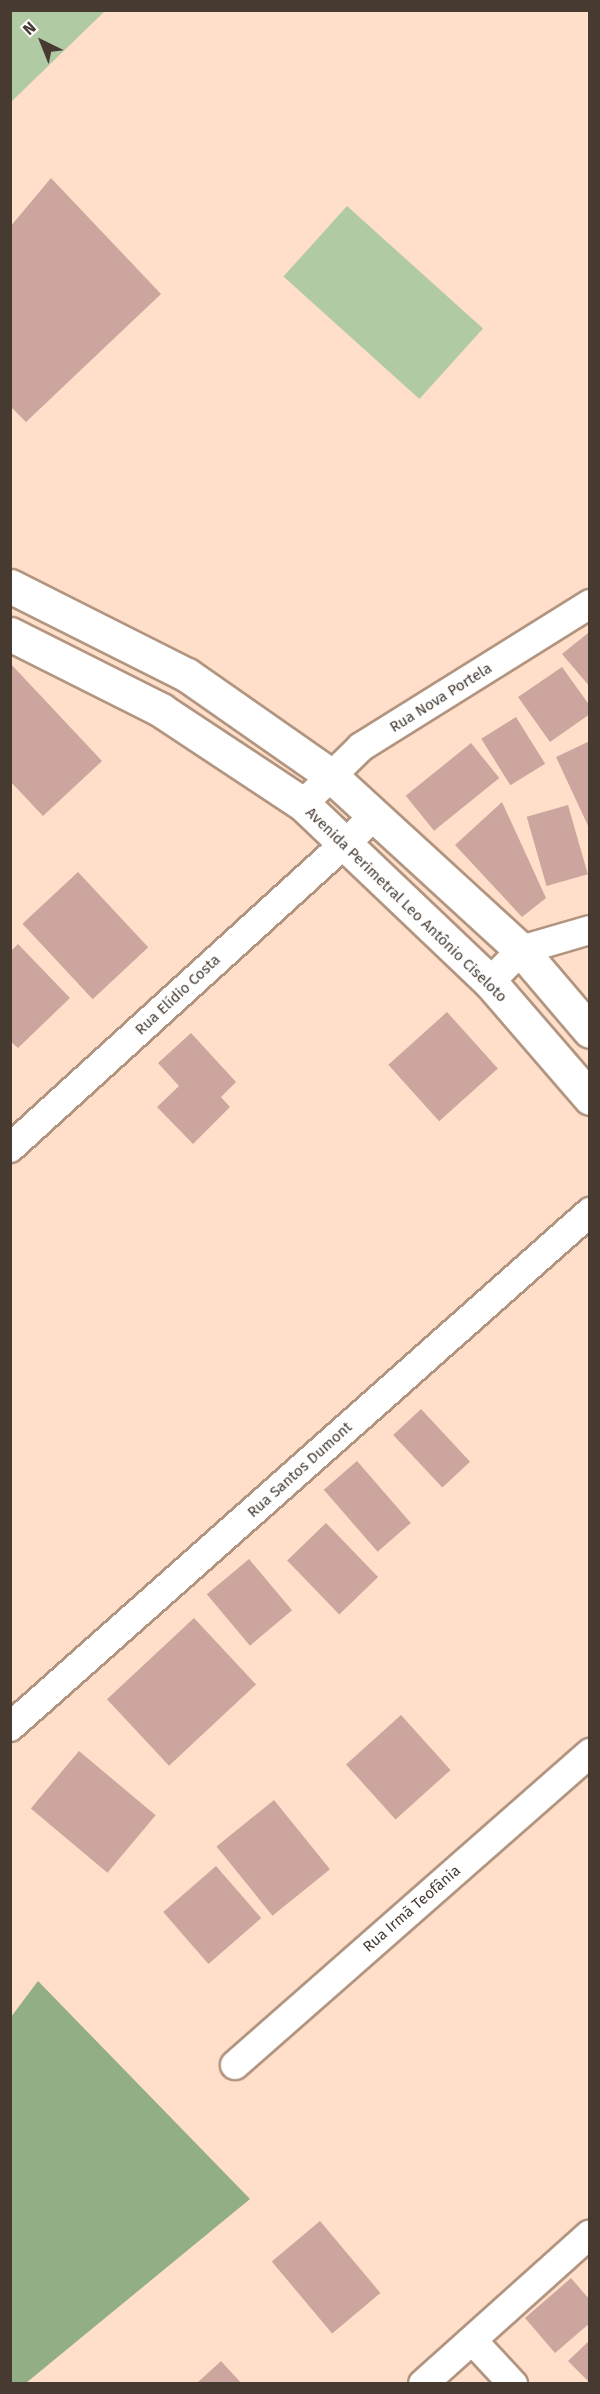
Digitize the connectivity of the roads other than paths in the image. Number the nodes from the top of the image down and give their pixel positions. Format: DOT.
graph roads {
  1 [pos="15,595"];
  2 [pos="590,604"];
  3 [pos="10,634"];
  4 [pos="330,774"];
  5 [pos="303,804"];
  6 [pos="376,815"];
  7 [pos="345,842"];
  8 [pos="590,930"];
  9 [pos="521,950"];
  10 [pos="490,982"];
  11 [pos="590,1031"];
  12 [pos="590,1098"];
  13 [pos="10,1148"];
  14 [pos="590,1212"];
  15 [pos="10,1727"];
  16 [pos="590,1753"];
  17 [pos="235,2065"];
  18 [pos="590,2234"];
  19 [pos="473,2340"];
  20 [pos="423,2384"];
  21 [pos="513,2384"];
  1 -- 4 [label="street"];
  2 -- 4 [label="street, Rua Nova Portela"];
  3 -- 5 [label="street, Avenida Perimetral Leo Antônio Ciseloto"];
  4 -- 5 [label="street, Rua Nova Portela"];
  4 -- 6 [label="street"];
  5 -- 7 [label="street, Avenida Perimetral Leo Antônio Ciseloto"];
  6 -- 7 [label="street, Rua Elídio Costa"];
  6 -- 9 [label="street"];
  7 -- 10 [label="street, Avenida Perimetral Leo Antônio Ciseloto"];
  7 -- 13 [label="street, Rua Elídio Costa"];
  8 -- 9 [label="street"];
  9 -- 10 [label="street"];
  9 -- 11 [label="street"];
  10 -- 12 [label="street, Avenida Perimetral Leo Antônio Ciseloto"];
  14 -- 15 [label="street, Rua Santos Dumont"];
  16 -- 17 [label="street, Rua Irmã Teofânia"];
  18 -- 19 [label="street"];
  19 -- 20 [label="street"];
  19 -- 21 [label="street"];
}
